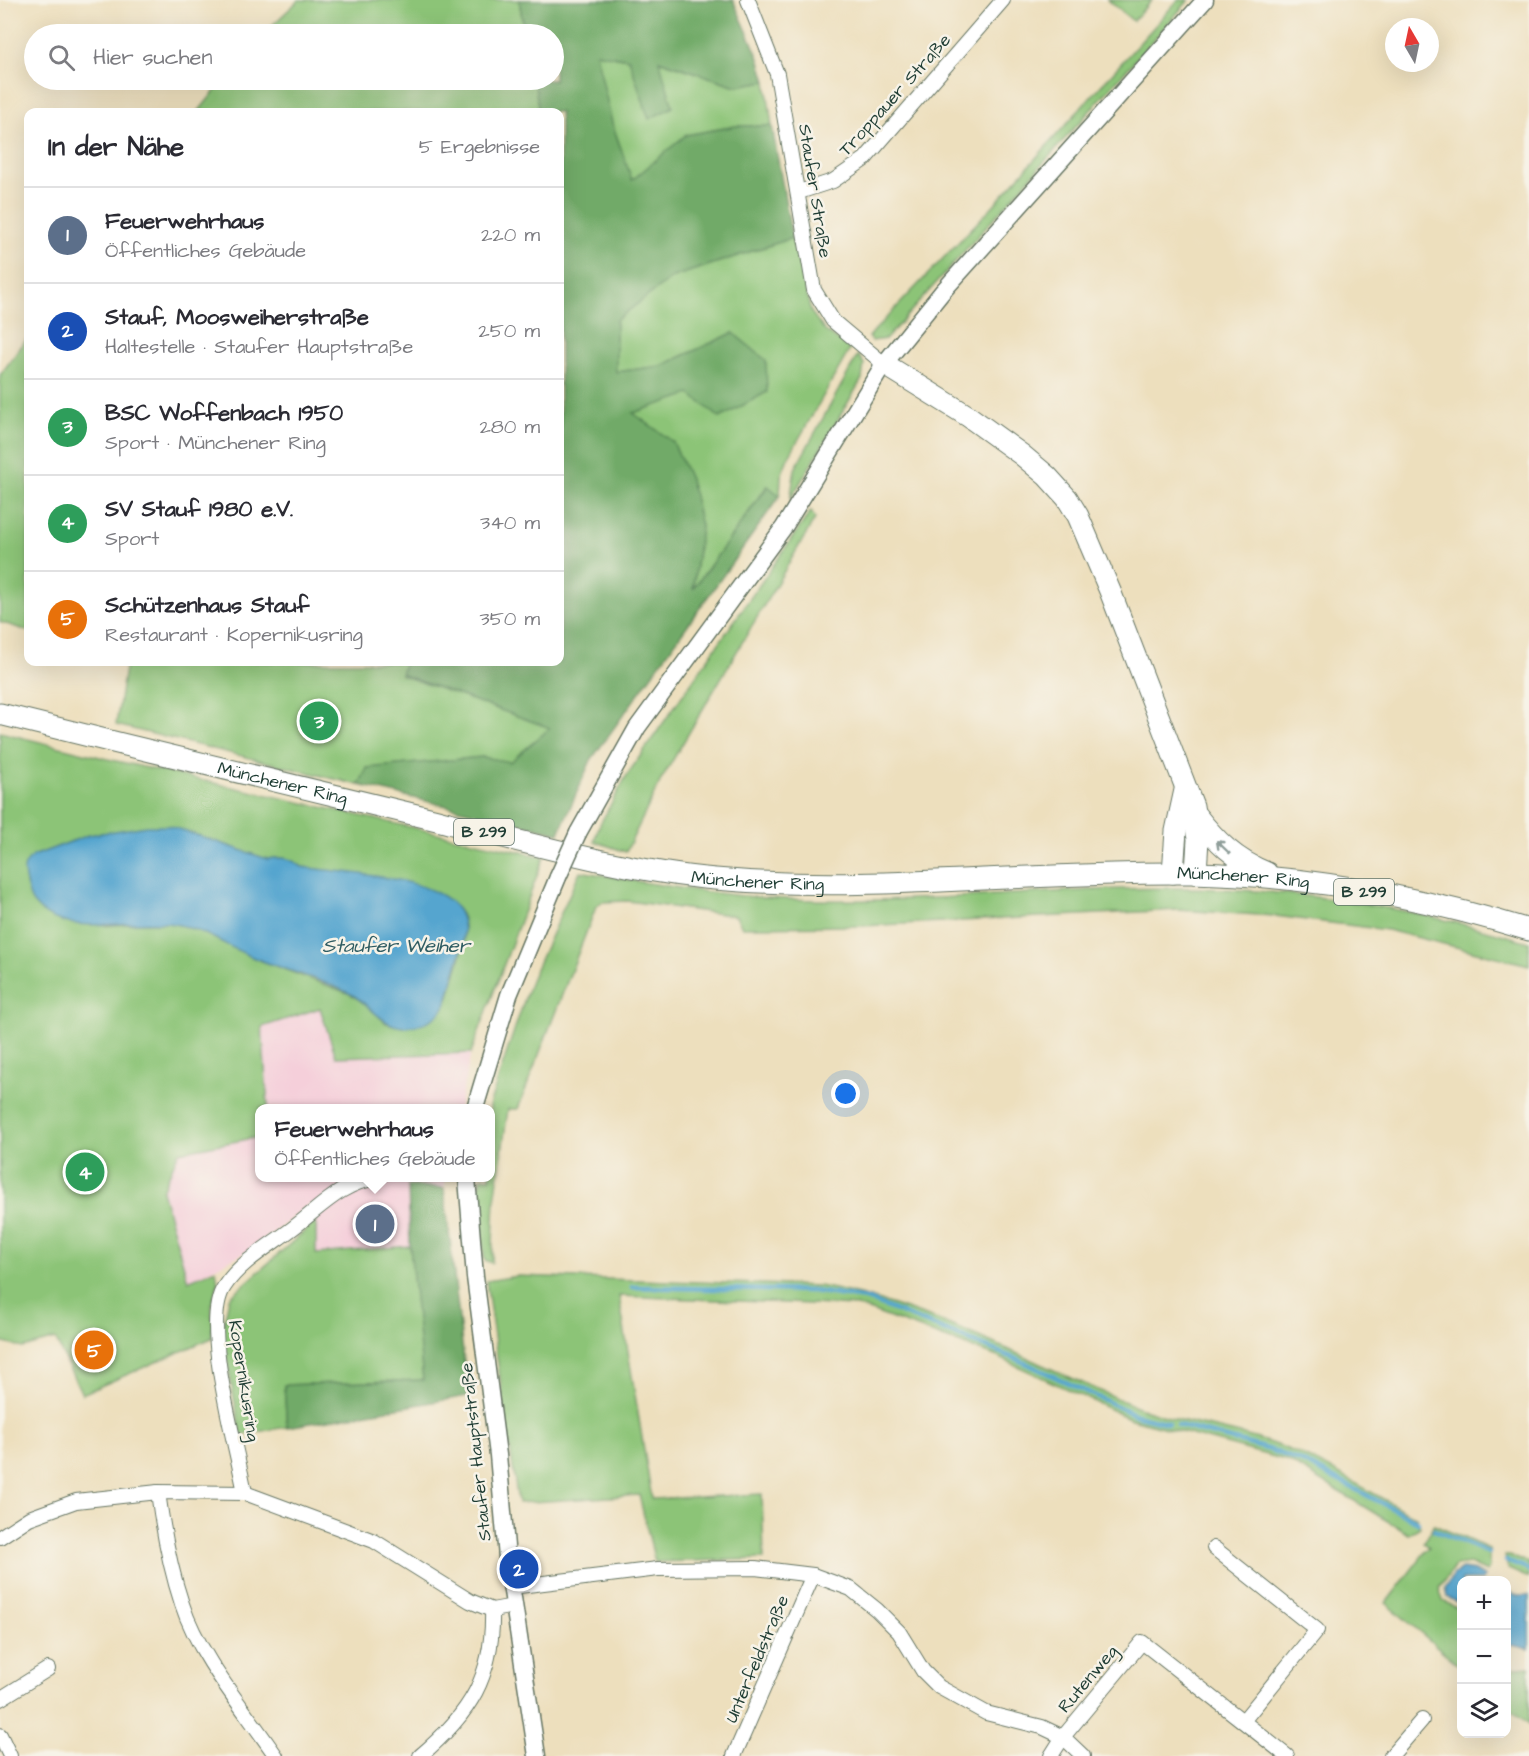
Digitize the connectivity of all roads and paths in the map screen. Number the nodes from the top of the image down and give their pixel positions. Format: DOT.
graph roads {
  1 [pos="748,0"];
  2 [pos="1003,0"];
  3 [pos="1205,0"];
  4 [pos="798,192"];
  5 [pos="884,364"];
  6 [pos="0,714"];
  7 [pos="1185,790"];
  8 [pos="1195,814"];
  9 [pos="1173,873"];
  10 [pos="1196,873"];
  11 [pos="1293,882"];
  12 [pos="1529,930"];
  13 [pos="476,1104"];
  14 [pos="362,1182"];
  15 [pos="467,1182"];
  16 [pos="158,1492"];
  17 [pos="245,1493"];
  18 [pos="0,1537"];
  19 [pos="1214,1548"];
  20 [pos="813,1575"];
  21 [pos="511,1587"];
  22 [pos="514,1606"];
  23 [pos="492,1610"];
  24 [pos="48,1669"];
  25 [pos="0,1699"];
  26 [pos="1422,1720"];
  27 [pos="1243,1721"];
  28 [pos="0,1735"];
  29 [pos="1063,1737"];
  30 [pos="10,1756"];
  31 [pos="276,1756"];
  32 [pos="420,1756"];
  33 [pos="537,1756"];
  34 [pos="734,1756"];
  35 [pos="1051,1756"];
  36 [pos="1083,1756"];
  37 [pos="1287,1756"];
  38 [pos="1391,1756"];
  1 -- 4 [label="street, Staufer Straße"];
  2 -- 4 [label="street, Troppauer Straße"];
  3 -- 5 [label="street"];
  4 -- 5 [label="street, Staufer Straße"];
  5 -- 7 [label="main road"];
  5 -- 13 [label="street, bridge"];
  6 -- 9 [label="main road, Münchener Ring / B 299"];
  7 -- 8 [label="main road"];
  7 -- 9 [label="main road"];
  8 -- 10 [label="main road"];
  11 -- 8 [label="main road, one-way"];
  9 -- 10 [label="main road, Münchener Ring / B 299"];
  10 -- 11 [label="main road, Münchener Ring / B 299"];
  11 -- 12 [label="main road, Münchener Ring / B 299"];
  14 -- 17 [label="street, Kopernikusring"];
  15 -- 21 [label="street, Staufer Hauptstraße"];
  16 -- 17 [label="street"];
  16 -- 18 [label="street"];
  16 -- 31 [label="street"];
  17 -- 23 [label="street"];
  19 -- 27 [label="street"];
  20 -- 21 [label="street"];
  20 -- 29 [label="street"];
  20 -- 34 [label="street, Unterfeldstraße"];
  21 -- 22 [label="street, Staufer Hauptstraße"];
  22 -- 23 [label="street"];
  22 -- 33 [label="street, Staufer Hauptstraße"];
  23 -- 32 [label="street"];
  24 -- 25 [label="street"];
  26 -- 38 [label="street"];
  27 -- 29 [label="street, Rutenweg"];
  27 -- 37 [label="street, Rutenweg"];
  28 -- 30 [label="street"];
  29 -- 35 [label="street, Rutenweg"];
  29 -- 36 [label="street"];
}
